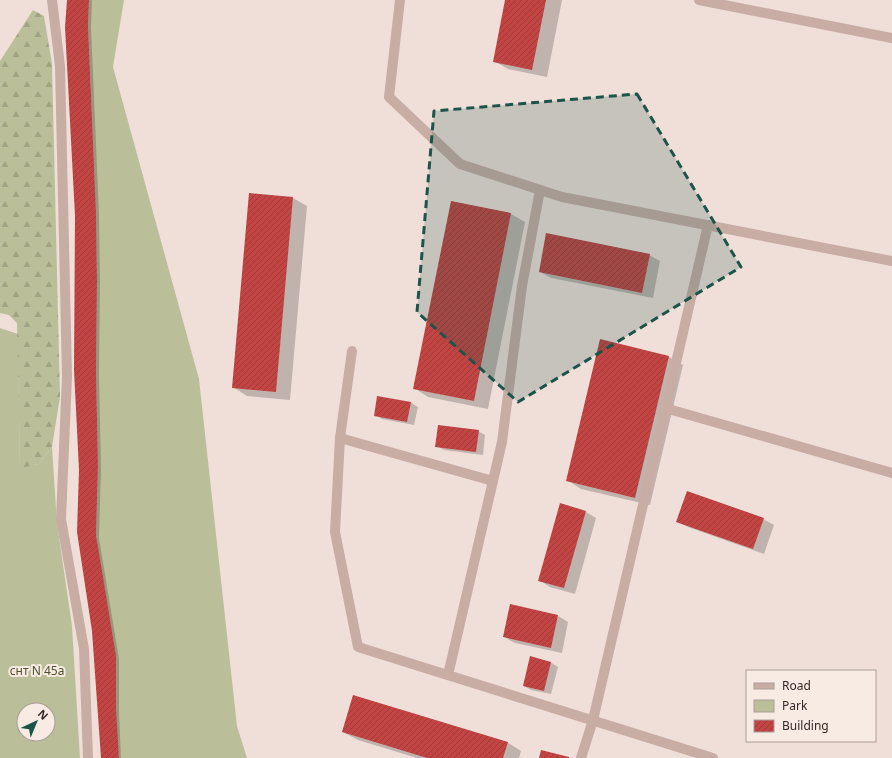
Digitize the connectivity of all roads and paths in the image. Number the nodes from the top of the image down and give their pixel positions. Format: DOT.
graph roads {
  1 [pos="52,0"];
  2 [pos="400,0"];
  3 [pos="699,0"];
  4 [pos="892,38"];
  5 [pos="540,190"];
  6 [pos="708,225"];
  7 [pos="892,261"];
  8 [pos="352,351"];
  9 [pos="665,408"];
  10 [pos="340,438"];
  11 [pos="892,473"];
  12 [pos="494,481"];
  13 [pos="448,675"];
  14 [pos="593,720"];
  15 [pos="88,758"];
  16 [pos="581,758"];
  17 [pos="713,758"];
  1 -- 15 [label="lane"];
  2 -- 5 [label="lane"];
  3 -- 4 [label="lane"];
  5 -- 6 [label="lane"];
  5 -- 12 [label="lane"];
  6 -- 7 [label="lane"];
  6 -- 9 [label="lane"];
  8 -- 10 [label="lane"];
  9 -- 11 [label="lane"];
  9 -- 14 [label="lane"];
  10 -- 12 [label="lane"];
  10 -- 13 [label="lane"];
  12 -- 13 [label="lane"];
  13 -- 14 [label="lane"];
  14 -- 16 [label="lane"];
  14 -- 17 [label="lane"];
}
